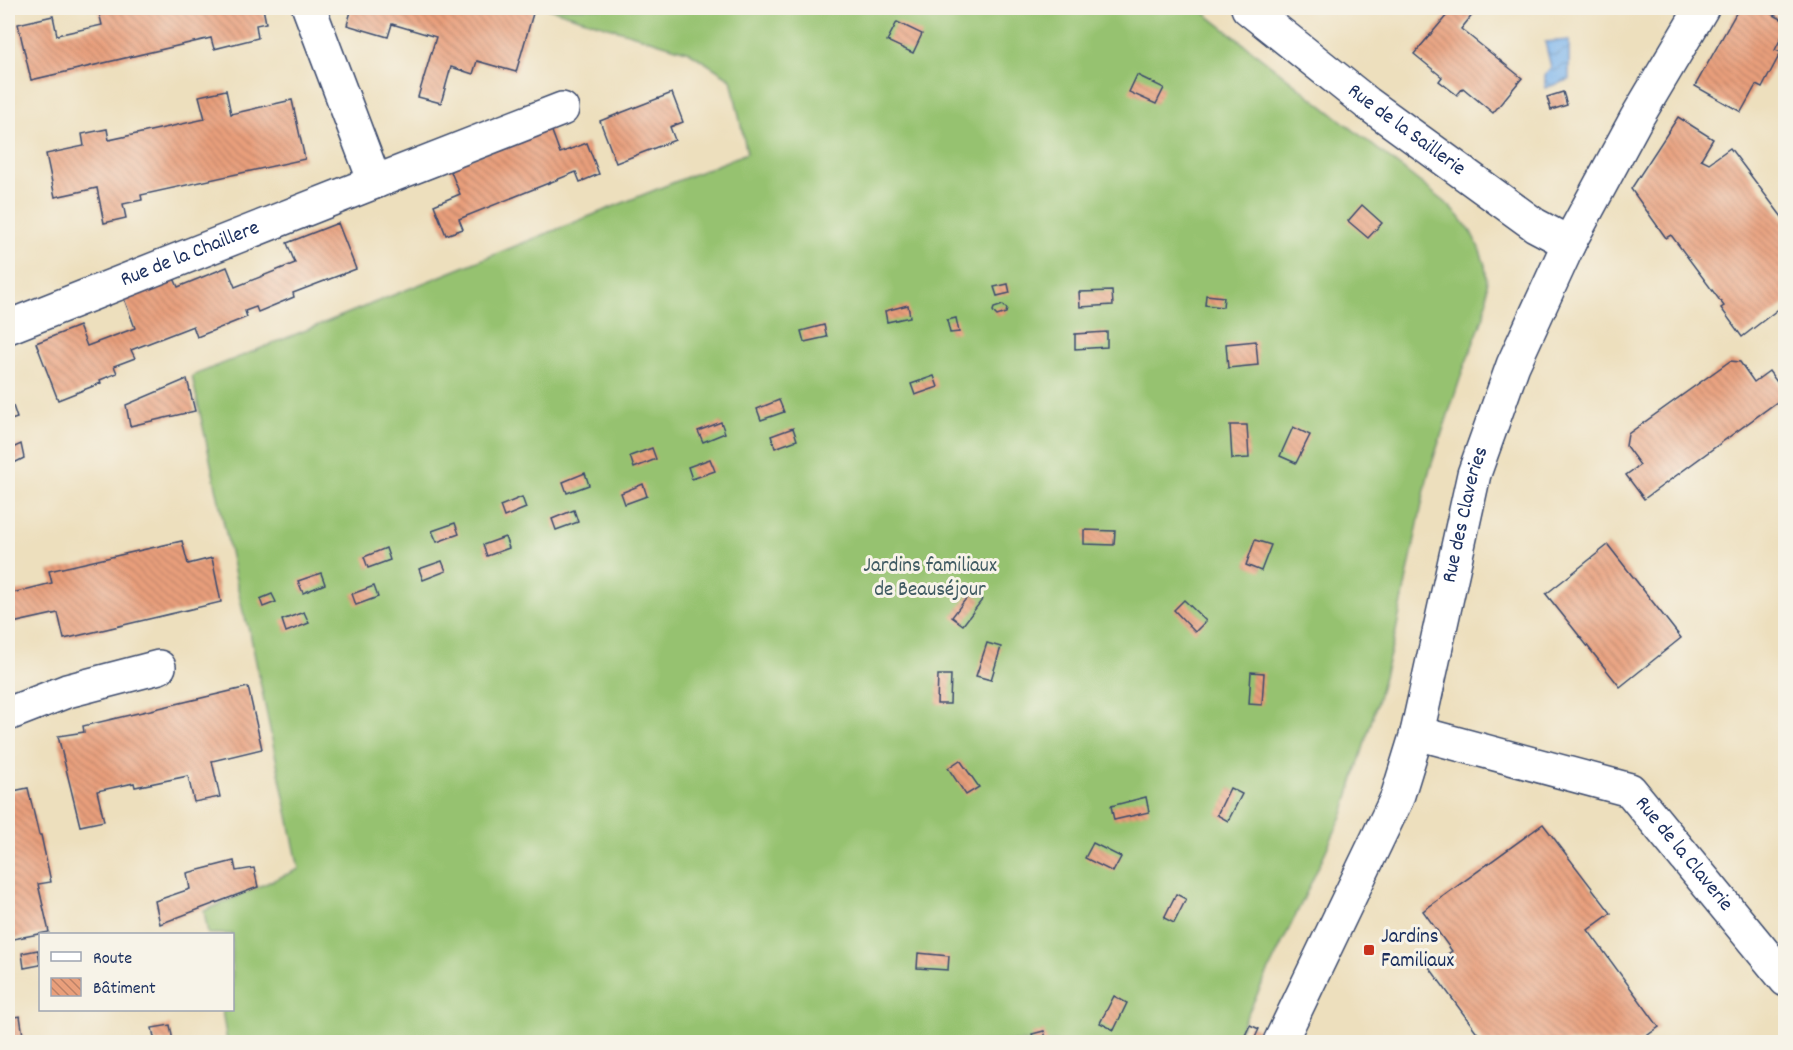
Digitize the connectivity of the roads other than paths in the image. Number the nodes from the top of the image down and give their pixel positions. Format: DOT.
graph roads {
  1 [pos="309,8"];
  2 [pos="1248,8"];
  3 [pos="1702,8"];
  4 [pos="562,109"];
  5 [pos="375,183"];
  6 [pos="1569,243"];
  7 [pos="8,327"];
  8 [pos="159,667"];
  9 [pos="8,714"];
  10 [pos="1416,733"];
  11 [pos="1785,980"];
  12 [pos="1280,1042"];
  1 -- 5 [label="street"];
  2 -- 6 [label="street, Rue de la Saillerie"];
  3 -- 6 [label="street, Rue des Claveries"];
  4 -- 5 [label="street, Rue de la Chaillere"];
  5 -- 7 [label="street, Rue de la Chaillere"];
  6 -- 10 [label="street, Rue des Claveries"];
  8 -- 9 [label="street"];
  10 -- 11 [label="street, Rue de la Claverie"];
  10 -- 12 [label="street, Rue des Claveries"];
}
